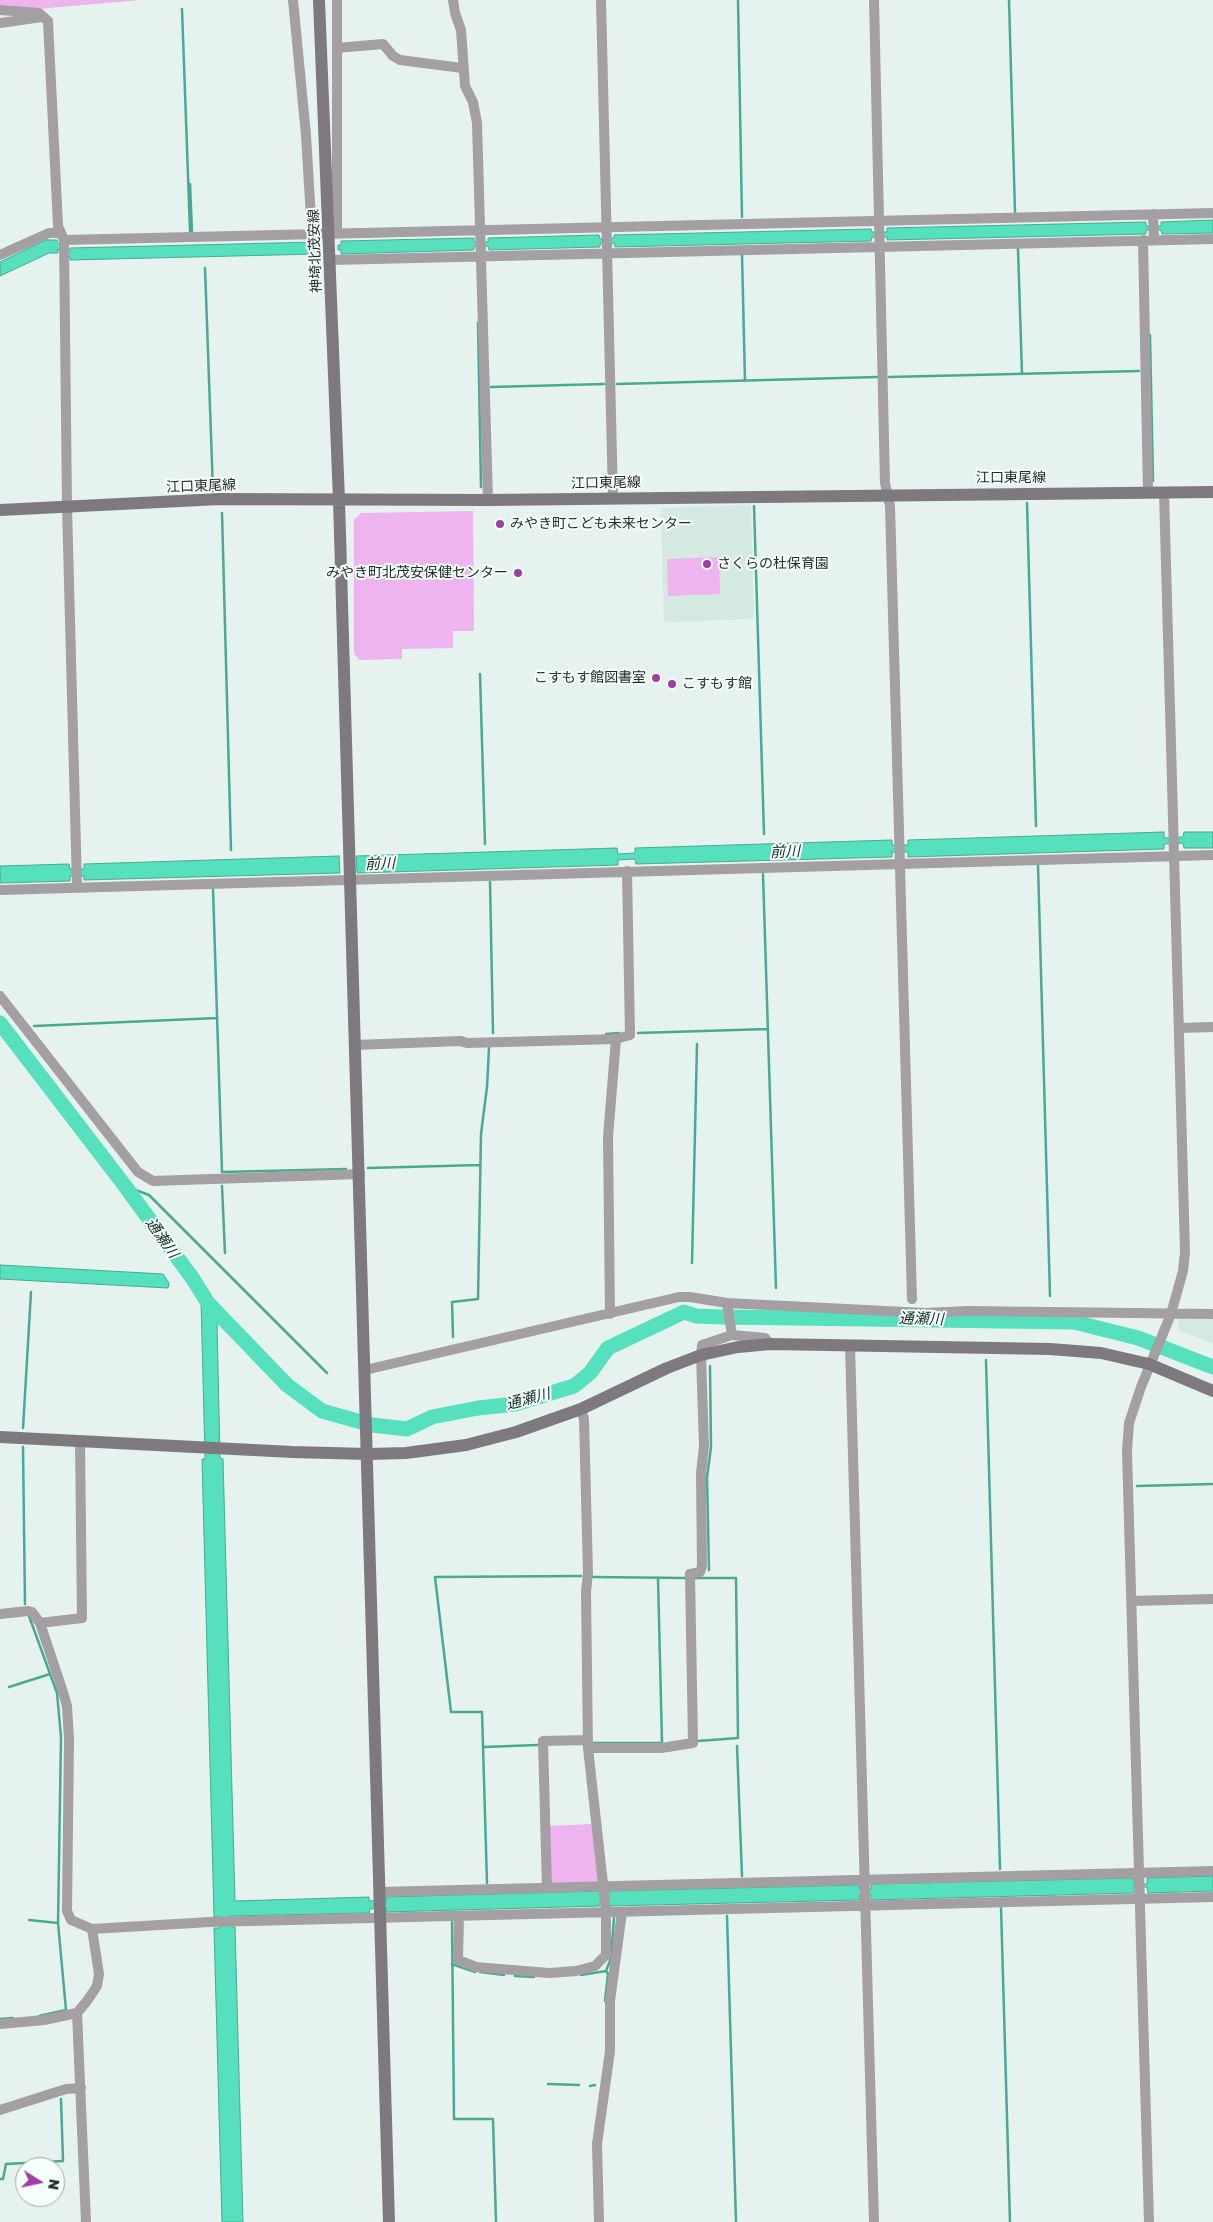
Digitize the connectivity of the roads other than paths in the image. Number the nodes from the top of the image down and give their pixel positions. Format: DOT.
graph roads {
  1 [pos="293,0"];
  2 [pos="318,0"];
  3 [pos="337,0"];
  4 [pos="453,0"];
  5 [pos="601,0"];
  6 [pos="874,0"];
  7 [pos="0,10"];
  8 [pos="45,17"];
  9 [pos="0,23"];
  10 [pos="337,48"];
  11 [pos="462,68"];
  12 [pos="1213,214"];
  13 [pos="1153,228"];
  14 [pos="333,234"];
  15 [pos="879,234"];
  16 [pos="312,235"];
  17 [pos="1213,239"];
  18 [pos="1143,240"];
  19 [pos="607,241"];
  20 [pos="482,243"];
  21 [pos="63,244"];
  22 [pos="0,254"];
  23 [pos="331,260"];
  24 [pos="1148,492"];
  25 [pos="1164,492"];
  26 [pos="1213,492"];
  27 [pos="887,494"];
  28 [pos="613,498"];
  29 [pos="339,500"];
  30 [pos="488,500"];
  31 [pos="67,506"];
  32 [pos="0,510"];
  33 [pos="1174,845"];
  34 [pos="900,853"];
  35 [pos="1213,855"];
  36 [pos="626,871"];
  37 [pos="349,879"];
  38 [pos="77,883"];
  39 [pos="0,890"];
  40 [pos="0,996"];
  41 [pos="1213,1027"];
  42 [pos="1179,1028"];
  43 [pos="616,1039"];
  44 [pos="355,1045"];
  45 [pos="360,1174"];
  46 [pos="912,1299"];
  47 [pos="727,1306"];
  48 [pos="610,1314"];
  49 [pos="1171,1314"];
  50 [pos="1213,1314"];
  51 [pos="732,1334"];
  52 [pos="770,1344"];
  53 [pos="850,1345"];
  54 [pos="701,1355"];
  55 [pos="1151,1360"];
  56 [pos="365,1370"];
  57 [pos="1213,1391"];
  58 [pos="581,1409"];
  59 [pos="0,1437"];
  60 [pos="80,1441"];
  61 [pos="368,1454"];
  62 [pos="1213,1599"];
  63 [pos="1132,1601"];
  64 [pos="0,1614"];
  65 [pos="40,1624"];
  66 [pos="588,1744"];
  67 [pos="1213,1871"];
  68 [pos="1139,1886"];
  69 [pos="547,1888"];
  70 [pos="865,1892"];
  71 [pos="379,1893"];
  72 [pos="1213,1897"];
  73 [pos="604,1898"];
  74 [pos="622,1912"];
  75 [pos="380,1916"];
  76 [pos="459,1916"];
  77 [pos="92,1929"];
  78 [pos="77,2013"];
  79 [pos="0,2024"];
  80 [pos="81,2088"];
  81 [pos="0,2110"];
  82 [pos="86,2222"];
  83 [pos="389,2222"];
  84 [pos="599,2222"];
  85 [pos="874,2222"];
  86 [pos="1148,2222"];
  1 -- 16 [label="street"];
  2 -- 14 [label="street, 神埼北茂安線"];
  3 -- 10 [label="street"];
  4 -- 11 [label="street"];
  5 -- 19 [label="street"];
  6 -- 15 [label="street"];
  7 -- 8 [label="street"];
  8 -- 9 [label="street"];
  8 -- 21 [label="street"];
  10 -- 11 [label="street"];
  10 -- 14 [label="street"];
  11 -- 20 [label="street"];
  12 -- 13 [label="street"];
  13 -- 15 [label="street"];
  13 -- 17 [label="street"];
  13 -- 18 [label="street"];
  14 -- 16 [label="street"];
  14 -- 20 [label="street"];
  14 -- 23 [label="street, 神埼北茂安線"];
  15 -- 18 [label="street"];
  15 -- 19 [label="street"];
  15 -- 19 [label="street"];
  15 -- 27 [label="street"];
  16 -- 21 [label="street"];
  18 -- 24 [label="street"];
  19 -- 20 [label="street"];
  19 -- 20 [label="street"];
  19 -- 28 [label="street"];
  20 -- 23 [label="street"];
  20 -- 30 [label="street"];
  21 -- 22 [label="street"];
  21 -- 31 [label="street"];
  23 -- 29 [label="street, 神埼北茂安線"];
  24 -- 25 [label="street, 江口東尾線"];
  24 -- 27 [label="street, 江口東尾線"];
  25 -- 26 [label="street, 江口東尾線"];
  25 -- 33 [label="street"];
  27 -- 28 [label="street, 江口東尾線"];
  27 -- 34 [label="street"];
  28 -- 30 [label="street, 江口東尾線"];
  29 -- 30 [label="street, 江口東尾線"];
  29 -- 31 [label="street, 江口東尾線"];
  29 -- 37 [label="street, 神埼北茂安線"];
  31 -- 32 [label="street, 江口東尾線"];
  31 -- 38 [label="street"];
  33 -- 34 [label="street"];
  33 -- 35 [label="street"];
  33 -- 42 [label="street"];
  34 -- 36 [label="street"];
  34 -- 46 [label="street"];
  36 -- 37 [label="street"];
  36 -- 43 [label="street"];
  37 -- 38 [label="street"];
  37 -- 44 [label="street, 神埼北茂安線"];
  38 -- 39 [label="street"];
  40 -- 45 [label="street"];
  41 -- 42 [label="street"];
  42 -- 49 [label="street"];
  43 -- 44 [label="street"];
  43 -- 48 [label="street"];
  44 -- 45 [label="street, 神埼北茂安線"];
  45 -- 56 [label="street, 神埼北茂安線"];
  47 -- 48 [label="street"];
  47 -- 49 [label="street"];
  47 -- 51 [label="street"];
  48 -- 56 [label="street"];
  49 -- 50 [label="street"];
  49 -- 55 [label="street"];
  51 -- 52 [label="street"];
  51 -- 54 [label="street"];
  52 -- 53 [label="street"];
  52 -- 54 [label="street"];
  53 -- 55 [label="street"];
  53 -- 70 [label="street"];
  54 -- 58 [label="street"];
  54 -- 66 [label="street"];
  55 -- 57 [label="street"];
  55 -- 63 [label="street"];
  56 -- 61 [label="street, 神埼北茂安線"];
  58 -- 61 [label="street"];
  58 -- 66 [label="street"];
  59 -- 60 [label="street"];
  60 -- 61 [label="street"];
  60 -- 65 [label="street"];
  61 -- 71 [label="street, 神埼北茂安線"];
  62 -- 63 [label="street"];
  63 -- 68 [label="street"];
  64 -- 65 [label="street"];
  65 -- 77 [label="street"];
  66 -- 69 [label="street"];
  66 -- 73 [label="street"];
  67 -- 68 [label="street"];
  68 -- 70 [label="street"];
  68 -- 70 [label="street"];
  68 -- 72 [label="street"];
  68 -- 86 [label="street"];
  69 -- 71 [label="street"];
  69 -- 73 [label="street"];
  70 -- 73 [label="street"];
  70 -- 74 [label="street"];
  70 -- 85 [label="street"];
  71 -- 75 [label="street, 神埼北茂安線"];
  73 -- 74 [label="street"];
  73 -- 76 [label="street"];
  73 -- 76 [label="street"];
  74 -- 84 [label="street"];
  75 -- 76 [label="street"];
  75 -- 77 [label="street"];
  75 -- 83 [label="street, 神埼北茂安線"];
  77 -- 78 [label="street"];
  78 -- 79 [label="street"];
  78 -- 80 [label="street"];
  80 -- 81 [label="street"];
  80 -- 82 [label="street"];
}
